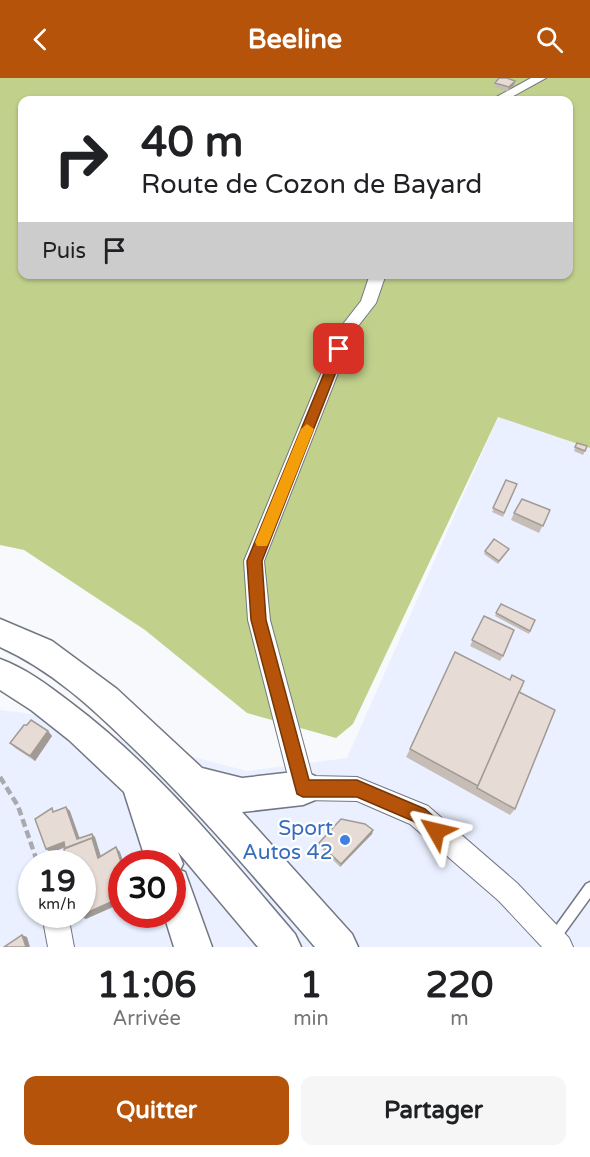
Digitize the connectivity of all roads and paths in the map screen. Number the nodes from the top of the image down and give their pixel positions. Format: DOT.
graph roads {
  1 [pos="540,78"];
  2 [pos="505,96"];
  3 [pos="376,279"];
  4 [pos="0,633"];
  5 [pos="0,673"];
  6 [pos="0,777"];
  7 [pos="193,782"];
  8 [pos="138,783"];
  9 [pos="303,788"];
  10 [pos="33,850"];
  11 [pos="160,850"];
  12 [pos="590,888"];
  13 [pos="186,926"];
  14 [pos="57,928"];
  15 [pos="556,943"];
  16 [pos="61,947"];
  17 [pos="193,947"];
  18 [pos="282,947"];
  19 [pos="339,947"];
  1 -- 2 [label="street"];
  3 -- 9 [label="street"];
  4 -- 7 [label="main road"];
  5 -- 8 [label="main road"];
  6 -- 10 [label="path"];
  7 -- 9 [label="main road"];
  7 -- 19 [label="main road"];
  8 -- 11 [label="main road"];
  8 -- 18 [label="main road"];
  9 -- 15 [label="street"];
  12 -- 15 [label="lane"];
  13 -- 17 [label="main road"];
  14 -- 16 [label="street"];
}
